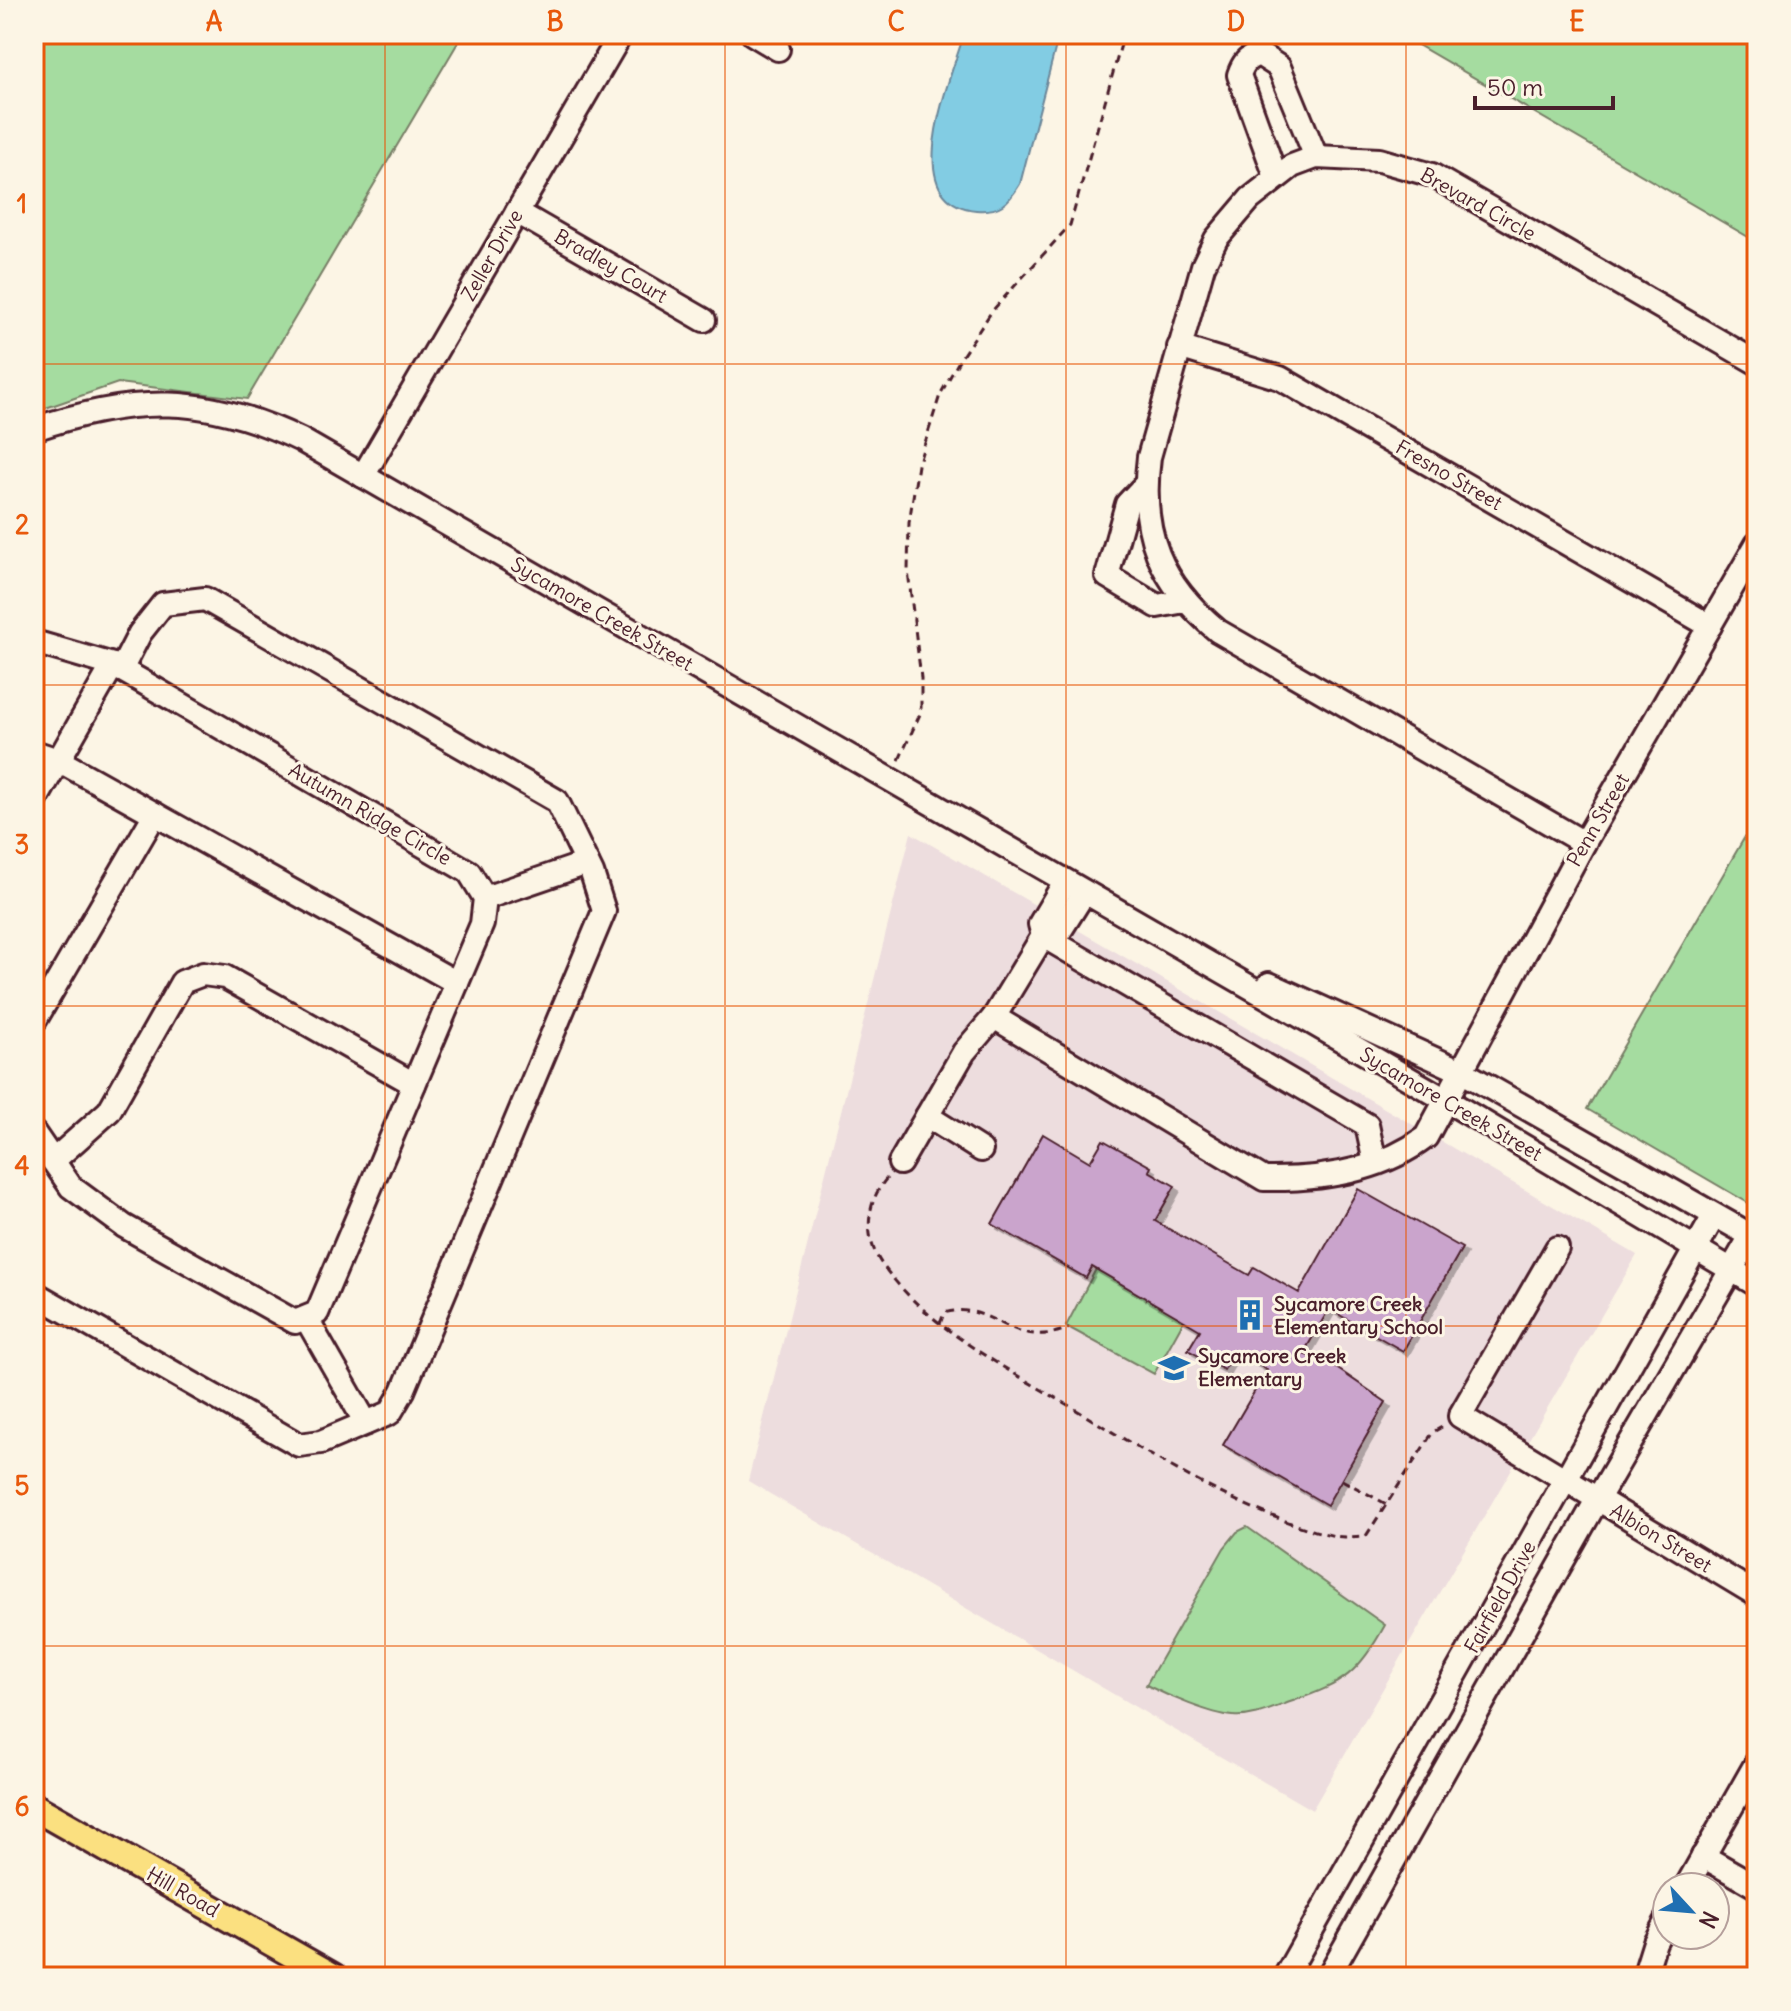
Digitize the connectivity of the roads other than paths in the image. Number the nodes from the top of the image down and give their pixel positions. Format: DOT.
graph roads {
  1 [pos="621,34"];
  2 [pos="753,34"];
  3 [pos="778,49"];
  4 [pos="1316,157"];
  5 [pos="1276,177"];
  6 [pos="517,212"];
  7 [pos="704,320"];
  8 [pos="1179,347"];
  9 [pos="1757,363"];
  10 [pos="34,429"];
  11 [pos="363,476"];
  12 [pos="1145,485"];
  13 [pos="1757,544"];
  14 [pos="1185,601"];
  15 [pos="1710,626"];
  16 [pos="34,642"];
  17 [pos="117,667"];
  18 [pos="34,752"];
  19 [pos="58,760"];
  20 [pos="34,803"];
  21 [pos="155,814"];
  22 [pos="1584,843"];
  23 [pos="587,863"];
  24 [pos="1075,888"];
  25 [pos="485,898"];
  26 [pos="1143,927"];
  27 [pos="1043,936"];
  28 [pos="457,983"];
  29 [pos="994,1017"];
  30 [pos="34,1022"];
  31 [pos="1461,1071"];
  32 [pos="414,1084"];
  33 [pos="1446,1100"];
  34 [pos="927,1116"];
  35 [pos="34,1133"];
  36 [pos="981,1150"];
  37 [pos="53,1161"];
  38 [pos="900,1163"];
  39 [pos="1375,1163"];
  40 [pos="1714,1216"];
  41 [pos="1754,1238"];
  42 [pos="1557,1248"];
  43 [pos="1696,1249"];
  44 [pos="1732,1269"];
  45 [pos="1757,1285"];
  46 [pos="34,1293"];
  47 [pos="306,1318"];
  48 [pos="366,1423"];
  49 [pos="1565,1481"];
  50 [pos="1597,1500"];
  51 [pos="1757,1595"];
  52 [pos="1757,1762"];
  53 [pos="34,1807"];
  54 [pos="1703,1856"];
  55 [pos="1695,1871"];
  56 [pos="1757,1887"];
  57 [pos="1652,1951"];
  58 [pos="333,1977"];
  59 [pos="1285,1977"];
  60 [pos="1328,1977"];
  61 [pos="1644,1977"];
  1 -- 6 [label="street, Zeller Drive"];
  2 -- 3 [label="street"];
  4 -- 5 [label="street, Brevard Circle"];
  4 -- 5 [label="street"];
  4 -- 9 [label="street, Brevard Circle"];
  5 -- 8 [label="street, Brevard Circle"];
  6 -- 7 [label="street, Bradley Court"];
  6 -- 11 [label="street, Zeller Drive"];
  8 -- 12 [label="street, Brevard Circle"];
  8 -- 15 [label="street, Fresno Street"];
  10 -- 11 [label="street, Sycamore Creek Street"];
  11 -- 24 [label="street, Sycamore Creek Street"];
  12 -- 14 [label="street, Brevard Circle"];
  12 -- 14 [label="street, Brevard Circle"];
  13 -- 15 [label="street, Penn Street"];
  14 -- 22 [label="street, Brevard Circle"];
  15 -- 22 [label="street, Penn Street"];
  16 -- 17 [label="street, Autumn Ridge Circle"];
  17 -- 19 [label="street"];
  17 -- 23 [label="street"];
  17 -- 25 [label="street, Autumn Ridge Circle"];
  18 -- 19 [label="street"];
  19 -- 20 [label="street"];
  19 -- 21 [label="street"];
  21 -- 28 [label="street"];
  21 -- 30 [label="street"];
  22 -- 31 [label="street, Penn Street"];
  23 -- 25 [label="street"];
  23 -- 48 [label="street"];
  24 -- 26 [label="street, Sycamore Creek Street"];
  24 -- 27 [label="street"];
  25 -- 28 [label="street"];
  26 -- 31 [label="street, Sycamore Creek Street"];
  26 -- 33 [label="street, Sycamore Creek Street"];
  27 -- 29 [label="street"];
  27 -- 39 [label="street"];
  28 -- 32 [label="street"];
  29 -- 34 [label="street"];
  29 -- 39 [label="street, Penn Street"];
  31 -- 33 [label="street, Penn Street"];
  31 -- 40 [label="street, Sycamore Creek Street"];
  32 -- 37 [label="street"];
  32 -- 47 [label="street"];
  33 -- 39 [label="street, Penn Street"];
  33 -- 43 [label="street, Sycamore Creek Street"];
  34 -- 36 [label="street"];
  34 -- 38 [label="street"];
  35 -- 37 [label="street"];
  37 -- 47 [label="street"];
  40 -- 41 [label="street, Sycamore Creek Street"];
  40 -- 43 [label="street, Fairfield Drive"];
  41 -- 44 [label="street, Fairfield Drive"];
  42 -- 49 [label="street, Albion Street"];
  43 -- 44 [label="street, Sycamore Creek Street"];
  43 -- 49 [label="street, Fairfield Drive"];
  44 -- 45 [label="street, Sycamore Creek Street"];
  44 -- 50 [label="street, Fairfield Drive"];
  46 -- 48 [label="street"];
  47 -- 48 [label="street"];
  49 -- 50 [label="street, Albion Street"];
  49 -- 59 [label="street, Fairfield Drive"];
  50 -- 51 [label="street, Albion Street"];
  50 -- 60 [label="street, Fairfield Drive"];
  52 -- 54 [label="street"];
  53 -- 58 [label="main road, Hill Road"];
  54 -- 55 [label="street"];
  54 -- 56 [label="street"];
  57 -- 61 [label="street"];
}
